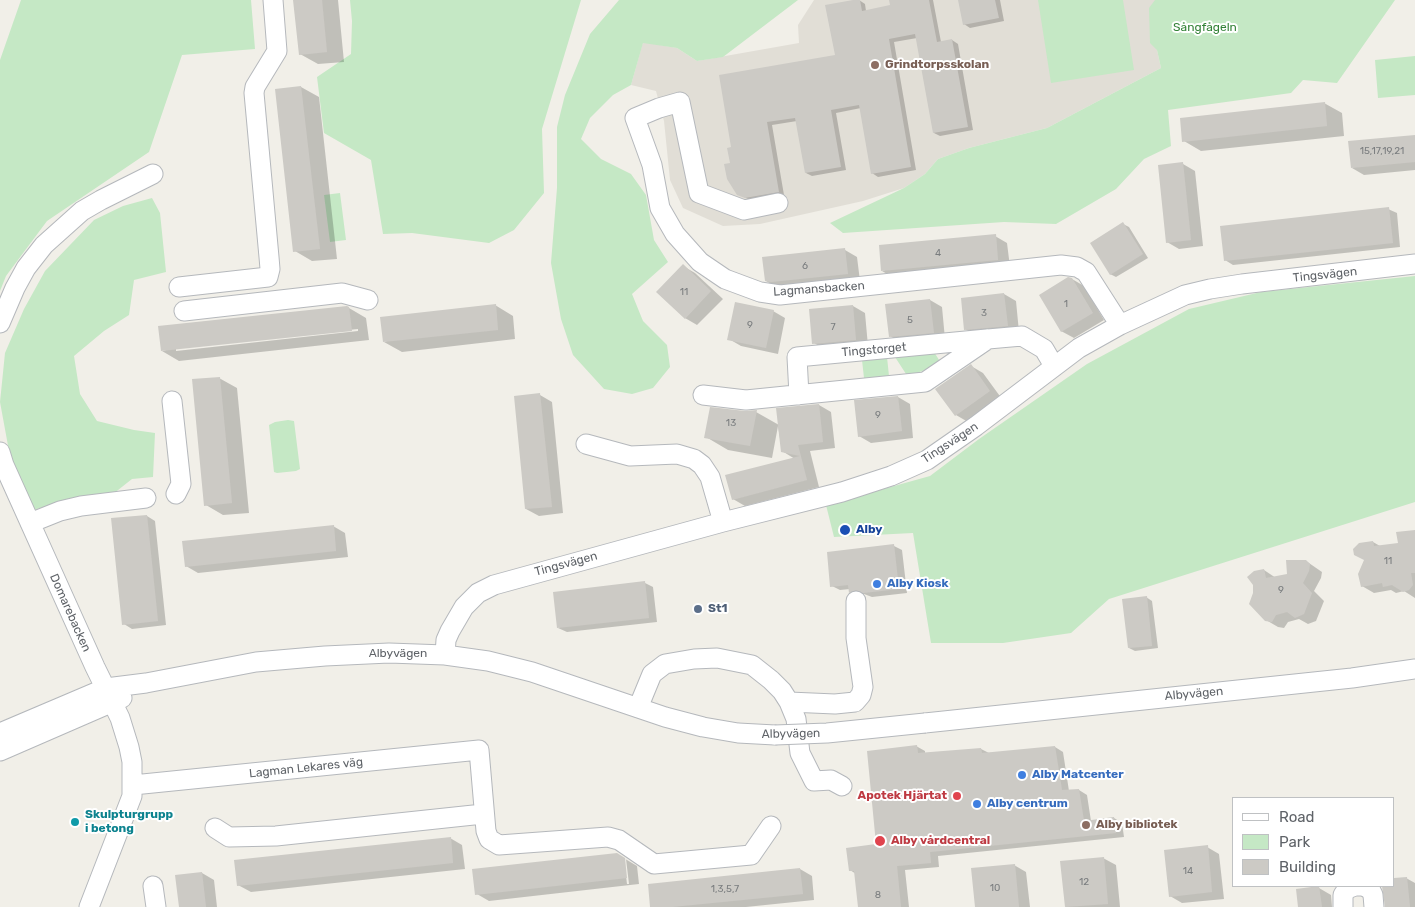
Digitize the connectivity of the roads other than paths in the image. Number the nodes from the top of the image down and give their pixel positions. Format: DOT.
graph roads {
  1 [pos="273,0"];
  2 [pos="153,174"];
  3 [pos="778,204"];
  4 [pos="1415,264"];
  5 [pos="179,287"];
  6 [pos="368,300"];
  7 [pos="184,311"];
  8 [pos="0,323"];
  9 [pos="1120,325"];
  10 [pos="988,339"];
  11 [pos="1054,366"];
  12 [pos="703,395"];
  13 [pos="799,395"];
  14 [pos="172,401"];
  15 [pos="586,444"];
  16 [pos="0,452"];
  17 [pos="176,494"];
  18 [pos="146,498"];
  19 [pos="723,522"];
  20 [pos="30,523"];
  21 [pos="856,601"];
  22 [pos="445,655"];
  23 [pos="1415,669"];
  24 [pos="109,695"];
  25 [pos="789,702"];
  26 [pos="638,708"];
  27 [pos="0,733"];
  28 [pos="0,751"];
  29 [pos="133,785"];
  30 [pos="842,786"];
  31 [pos="483,814"];
  32 [pos="771,826"];
  33 [pos="215,828"];
  34 [pos="153,886"];
  35 [pos="1352,887"];
  36 [pos="1365,887"];
  37 [pos="89,907"];
  38 [pos="156,907"];
  39 [pos="1343,907"];
  40 [pos="1374,907"];
  1 -- 5 [label="street"];
  2 -- 8 [label="street"];
  3 -- 9 [label="street, Lagmansbacken"];
  4 -- 9 [label="street, Tingsvägen"];
  6 -- 7 [label="street"];
  9 -- 11 [label="street, Tingsvägen"];
  10 -- 11 [label="street, Tingstorget"];
  10 -- 13 [label="street, Tingstorget"];
  10 -- 13 [label="street, Tingstorget"];
  11 -- 19 [label="street, Tingsvägen"];
  12 -- 13 [label="street, Tingstorget"];
  14 -- 17 [label="street"];
  15 -- 19 [label="street"];
  16 -- 20 [label="street, Domarebacken"];
  18 -- 20 [label="street"];
  19 -- 22 [label="street, Tingsvägen"];
  20 -- 24 [label="street, Domarebacken"];
  21 -- 25 [label="street"];
  22 -- 24 [label="street, Albyvägen"];
  22 -- 26 [label="street, Albyvägen"];
  23 -- 26 [label="street, Albyvägen, bridge"];
  24 -- 27 [label="street, Albyvägen"];
  24 -- 28 [label="street, Albyvägen"];
  24 -- 29 [label="street"];
  25 -- 26 [label="street"];
  25 -- 30 [label="street"];
  29 -- 31 [label="street, Lagman Lekares väg"];
  29 -- 37 [label="street"];
  31 -- 32 [label="street"];
  31 -- 33 [label="street"];
  34 -- 38 [label="street"];
  35 -- 39 [label="street"];
  36 -- 40 [label="street"];
}
